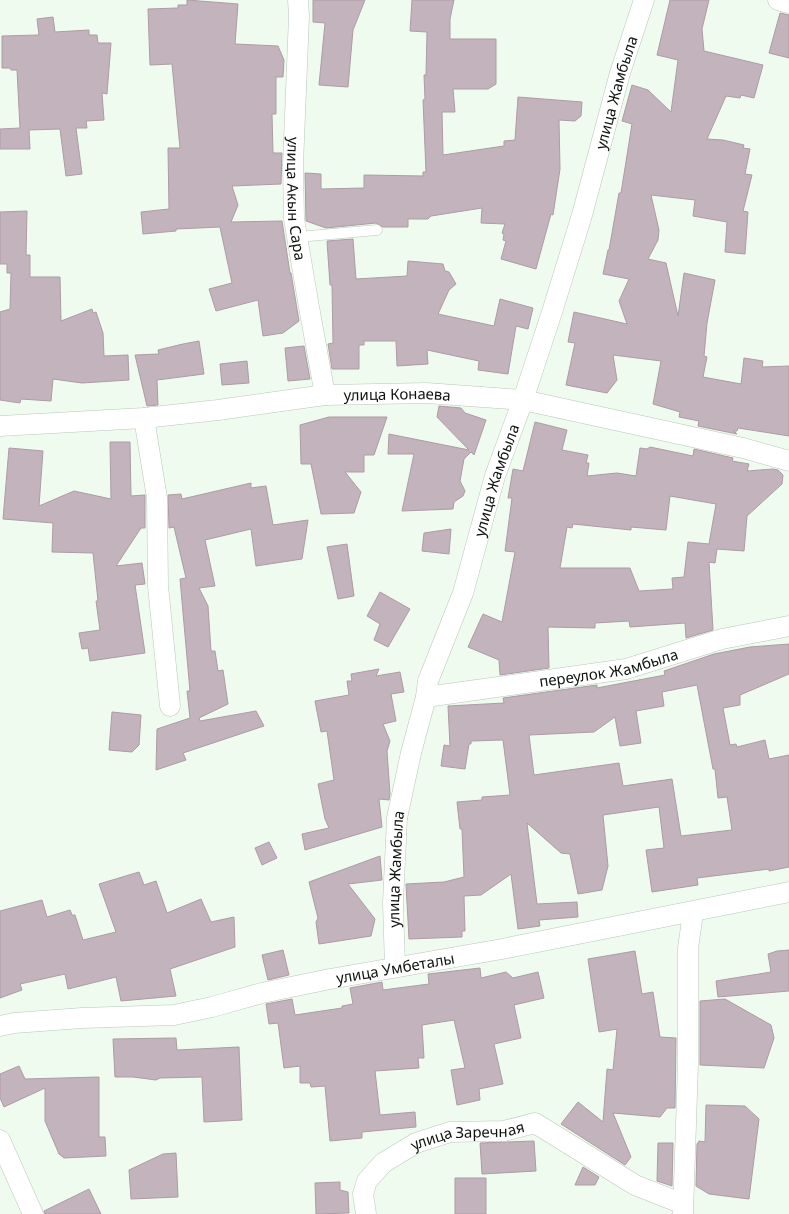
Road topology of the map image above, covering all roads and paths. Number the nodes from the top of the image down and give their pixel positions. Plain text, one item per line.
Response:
1 (298, 0) edge
2 (644, 0) edge
3 (778, 0) edge
4 (789, 3) edge
5 (377, 230) dead end
6 (298, 237) junction
7 (325, 395) junction
8 (523, 400) junction
9 (144, 418) junction
10 (0, 426) edge
11 (789, 461) edge
12 (789, 626) edge
13 (426, 697) junction
14 (170, 706) dead end
15 (789, 892) edge
16 (693, 912) junction
17 (395, 967) junction
18 (0, 1026) edge
19 (0, 1140) edge
20 (683, 1209) edge
21 (33, 1214) edge
22 (366, 1214) edge

1 - 6 street, улица Акын Сара
2 - 8 street, улица Жамбыла
3 - 4 street
5 - 6 lane
6 - 7 street, улица Акын Сара
7 - 8 street, улица Конаева
7 - 9 street, улица Конаева
8 - 11 street, улица Конаева
8 - 13 street, улица Жамбыла
9 - 10 street, улица Конаева
9 - 14 street
12 - 13 street, переулок Жамбыла
13 - 17 street, улица Жамбыла
15 - 16 street, улица Умбеталы
16 - 17 street, улица Умбеталы
16 - 20 street, улица Заречная
17 - 18 street, улица Умбеталы
19 - 21 street
20 - 22 street, улица Заречная

